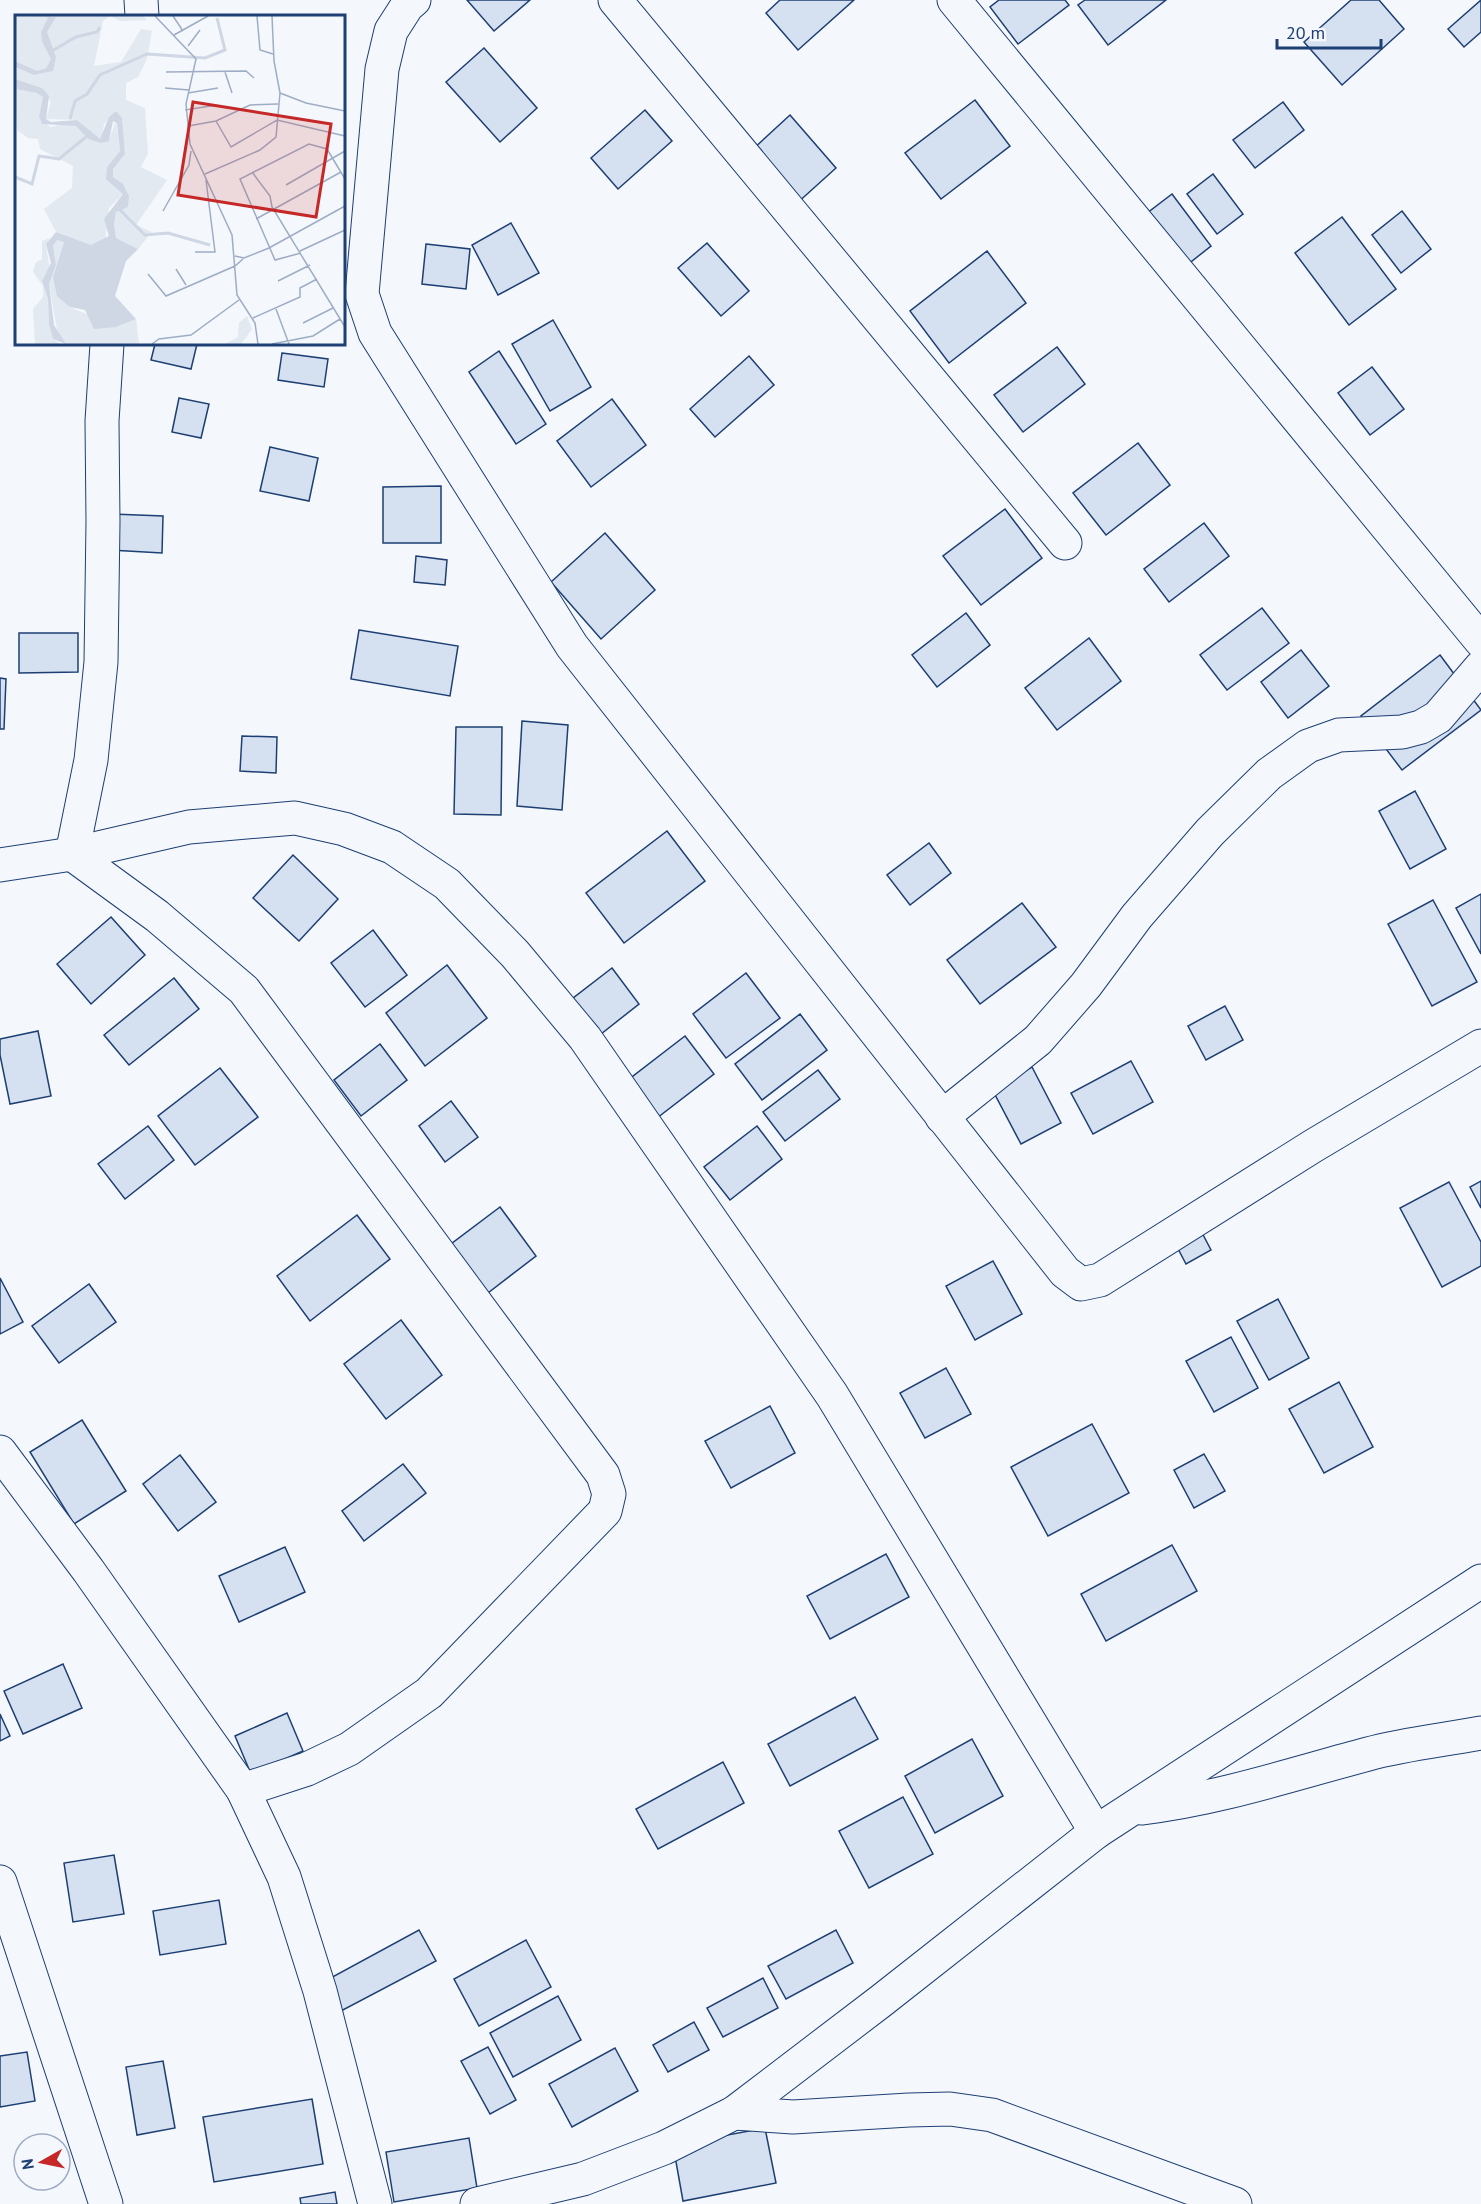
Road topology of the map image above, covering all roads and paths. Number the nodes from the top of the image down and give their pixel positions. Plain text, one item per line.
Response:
1 (141, 0) edge
2 (414, 0) edge
3 (615, 0) edge
4 (954, 0) edge
5 (142, 15) edge
6 (107, 345) edge
7 (1065, 543) dead end
8 (1481, 642) edge
9 (1481, 667) edge
10 (72, 854) junction
11 (0, 865) edge
12 (1481, 1046) edge
13 (942, 1117) junction
14 (0, 1452) edge
15 (1481, 1581) edge
16 (1481, 1733) edge
17 (243, 1790) junction
18 (1131, 1810) junction
19 (1096, 1832) junction
20 (0, 1882) edge
21 (734, 2113) junction
22 (105, 2204) edge
23 (375, 2204) edge
24 (477, 2204) edge
25 (1235, 2204) edge

1 - 5 street
2 - 13 street
3 - 7 street
4 - 8 street
6 - 10 street
9 - 13 street
10 - 11 street
10 - 17 street
10 - 19 street
12 - 13 street
14 - 17 street
15 - 18 street
16 - 18 street
17 - 23 street
18 - 19 street
19 - 21 street
20 - 22 street
21 - 24 street
21 - 25 street

